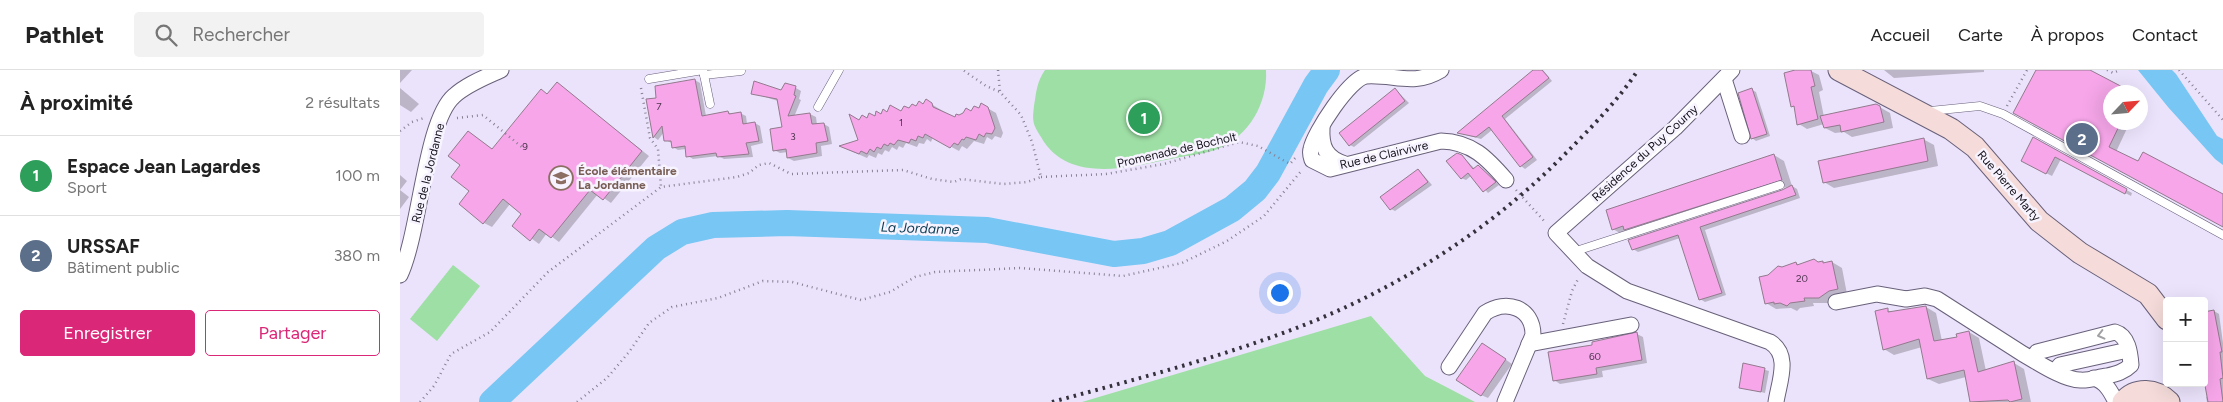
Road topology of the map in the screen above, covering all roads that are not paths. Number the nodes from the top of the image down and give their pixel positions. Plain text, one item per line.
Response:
1 (501, 70) edge
2 (838, 70) edge
3 (1441, 70) edge
4 (1839, 70) edge
5 (741, 71) dead end
6 (1728, 74) edge
7 (704, 75) junction
8 (649, 79) dead end
9 (710, 104) dead end
10 (818, 106) dead end
11 (1918, 113) junction
12 (1322, 127) junction
13 (1742, 136) dead end
14 (1345, 164) junction
15 (1506, 180) road end
16 (1780, 185) dead end
17 (2223, 235) edge
18 (1573, 252) junction
19 (400, 275) edge
20 (1836, 302) dead end
21 (2163, 314) edge
22 (1631, 325) dead end
23 (1529, 344) junction
24 (2128, 350) junction
25 (2032, 359) junction
26 (1448, 367) dead end
27 (2063, 374) junction
28 (2116, 374) junction
29 (2094, 378) junction
30 (2159, 391) edge
31 (1505, 402) edge
32 (1776, 402) edge
33 (2116, 402) edge
34 (2123, 402) edge

1 - 19 street, Rue de la Jordanne
2 - 10 lane
3 - 12 street
4 - 11 main road, Rue Pierre Marty
5 - 7 lane
6 - 13 street
6 - 18 street, Résidence du Puy Courny
7 - 8 lane
7 - 9 lane
11 - 17 lane
11 - 21 main road, Rue Pierre Marty
12 - 14 street
12 - 14 street, Rue de Clairvivre
14 - 15 street, Rue de Clairvivre
16 - 18 lane
18 - 32 street
20 - 25 street
22 - 23 street
23 - 26 street
23 - 31 street
24 -> 25 street
24 - 27 street
24 - 28 street
25 - 27 street
27 - 29 street
28 - 29 street
28 - 30 street
29 - 33 street
30 - 34 main road

